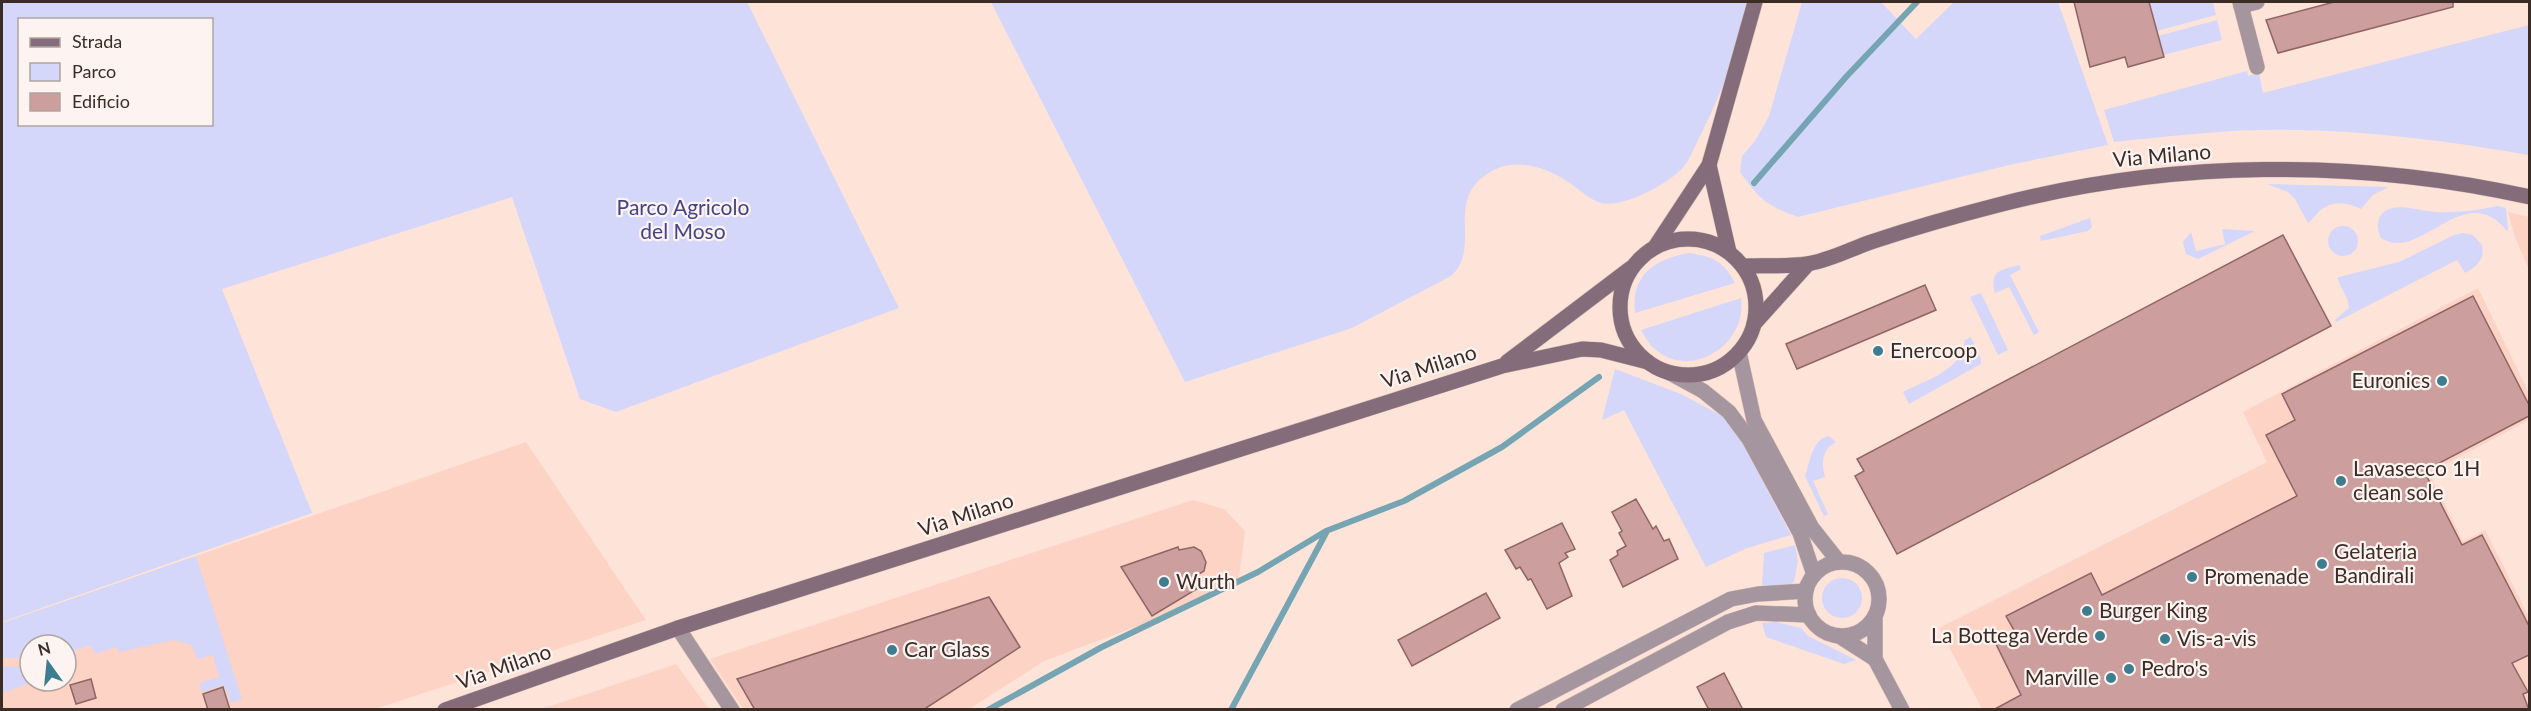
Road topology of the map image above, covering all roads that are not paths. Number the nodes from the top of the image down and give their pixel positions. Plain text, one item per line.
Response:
1 (1755, 2) edge
2 (2258, 2) edge
3 (2241, 4) edge
4 (2257, 67) dead end
5 (1709, 165) junction
6 (2529, 197) edge
7 (1655, 247) junction
8 (1729, 252) junction
9 (1808, 264) junction
10 (1635, 265) junction
11 (1743, 266) junction
12 (1754, 324) junction
13 (1740, 352) junction
14 (1648, 362) junction
15 (1502, 366) junction
16 (1670, 373) junction
17 (1839, 562) junction
18 (1814, 575) junction
19 (1806, 591) junction
20 (1809, 615) junction
21 (1875, 616) junction
22 (678, 628) junction
23 (1839, 636) junction
24 (1632, 650) junction
25 (1875, 659) junction
26 (1641, 669) junction
27 (1575, 679) junction
28 (484, 696) junction
29 (1585, 698) junction
30 (445, 710) edge
31 (469, 710) edge
32 (732, 710) edge
33 (1518, 710) edge
34 (1563, 710) edge
35 (1902, 710) edge

1 - 5 main road
2 - 3 street
3 - 4 street
5 - 7 main road
5 - 8 main road
6 - 9 main road, Via Milano
7 - 8 main road, Via Milano
7 - 10 main road, Via Milano
8 - 11 main road, Via Milano
9 - 11 main road, Via Milano
9 - 12 main road, Via Milano
10 - 14 main road, Via Milano
10 - 15 main road, Via Milano
11 - 12 main road, Via Milano
12 - 13 main road, Via Milano
13 - 16 main road, Via Milano
13 - 17 street
14 - 15 main road, Via Milano
14 - 16 main road, Via Milano
15 - 22 main road, Via Milano
16 - 18 street
17 - 18 street
17 - 21 street
18 - 19 street
19 - 20 street
19 - 24 street
20 - 23 street
20 - 26 street
21 - 23 street
21 - 25 street
22 - 28 main road, Via Milano
22 - 32 street
23 - 25 street
24 - 26 street
24 - 27 street
25 - 35 street
26 - 29 street
27 - 29 street
27 - 33 street
28 - 30 main road, Via Milano
28 - 31 street
29 - 34 street

